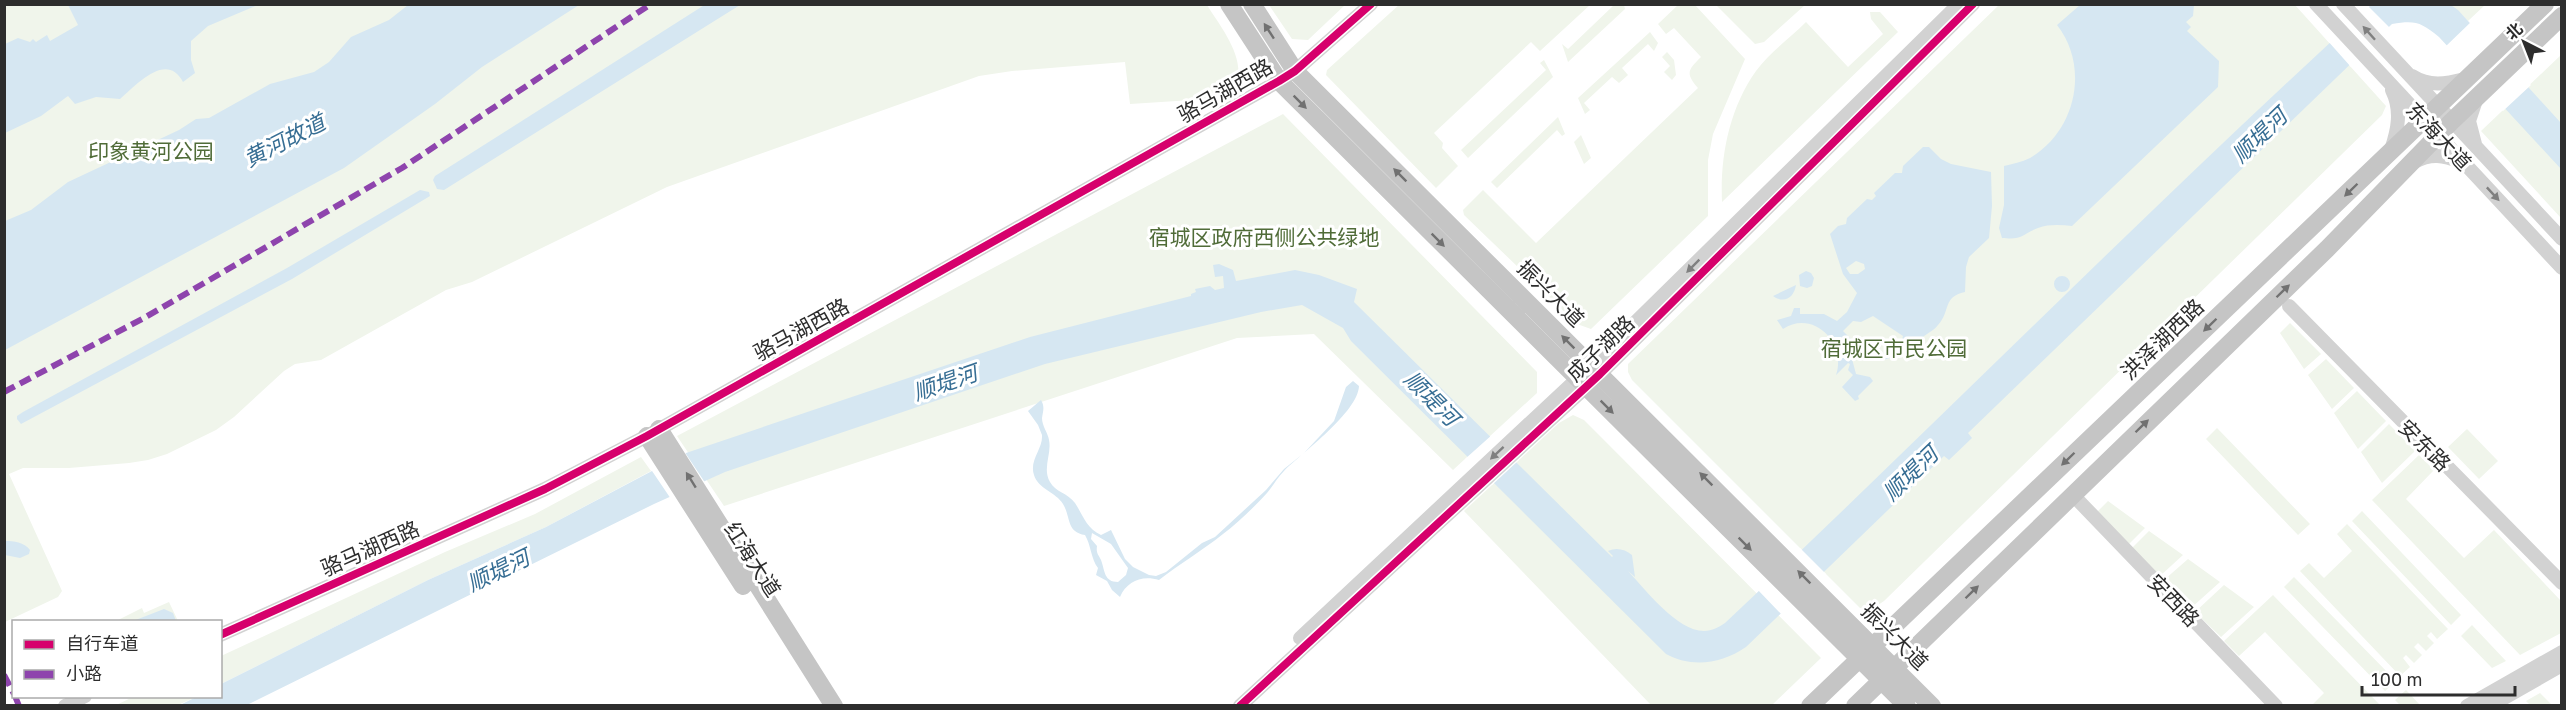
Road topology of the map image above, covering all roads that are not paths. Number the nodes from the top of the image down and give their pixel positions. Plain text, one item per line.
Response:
1 (1229, 4) edge
2 (1252, 4) edge
3 (1371, 4) edge
4 (1959, 4) edge
5 (1973, 4) edge
6 (2316, 4) edge
7 (2343, 4) edge
8 (2545, 4) edge
9 (2562, 16) edge
10 (2486, 62) junction
11 (2399, 66) junction
12 (1295, 71) junction
13 (2500, 75) junction
14 (2383, 76) junction
15 (2470, 77) junction
16 (1278, 81) junction
17 (2477, 97) junction
18 (2438, 108) junction
19 (2424, 121) junction
20 (2451, 122) junction
21 (2438, 135) junction
22 (2476, 149) junction
23 (2390, 154) junction
24 (2464, 163) junction
25 (2409, 164) junction
26 (2370, 172) junction
27 (2385, 189) junction
28 (2562, 239) edge
29 (2562, 267) edge
30 (2289, 306) dead end
31 (1596, 370) junction
32 (1582, 382) junction
33 (653, 432) junction
34 (1474, 483) junction
35 (2072, 494) junction
36 (705, 514) junction
37 (1770, 557) junction
38 (2562, 583) edge
39 (1928, 592) junction
40 (1831, 604) junction
41 (1953, 610) junction
42 (1906, 613) junction
43 (1848, 621) junction
44 (1823, 622) junction
45 (222, 634) edge
46 (1922, 641) junction
47 (1866, 651) junction
48 (2562, 652) edge
49 (2562, 665) edge
50 (1888, 674) junction
51 (1828, 688) junction
52 (81, 698) edge
53 (1917, 703) edge
54 (65, 705) edge
55 (821, 705) edge
56 (834, 705) edge
57 (1228, 705) edge
58 (1240, 705) edge
59 (1810, 705) edge
60 (1855, 705) edge
61 (1861, 705) edge
62 (2276, 705) edge
63 (2467, 705) edge
64 (2490, 705) edge

1 - 16 main road, 振兴大道
12 -> 2 main road, 振兴大道
3 - 12 street, 骆马湖西路
4 -> 31 street, 成子湖路
5 - 31 street, 成子湖路
6 - 14 street, 东海大道
11 -> 7 street, 东海大道
8 - 10 main road, 洪泽湖西路
9 - 13 main road
10 - 13 main road
10 - 15 main road, 洪泽湖西路
11 - 15 street
11 - 18 street, 东海大道
12 - 16 street, 骆马湖西路
31 -> 12 main road, 振兴大道
13 - 17 main road
14 - 19 street, 东海大道
14 - 23 street
15 - 18 main road, 洪泽湖西路
16 -> 32 main road, 振兴大道
16 - 33 street, 骆马湖西路
17 - 20 main road
17 - 22 street
18 - 19 main road, 洪泽湖西路
18 - 20 street, 东海大道
19 - 21 street, 东海大道
19 - 23 main road, 洪泽湖西路
20 - 21 main road
20 - 22 street, 东海大道
21 - 24 street, 东海大道
21 - 25 main road
22 - 28 street, 东海大道
23 - 26 main road, 洪泽湖西路
24 - 25 street
24 -> 29 street, 东海大道
25 - 27 main road
26 - 27 main road
26 -> 39 main road, 洪泽湖西路
35 -> 27 main road
30 - 38 street, 安东路
31 - 32 street, 成子湖路
37 -> 31 main road, 振兴大道
32 - 34 street, 成子湖路
32 -> 37 main road, 振兴大道
33 - 36 main road
33 - 45 street, 骆马湖西路
34 - 57 street, 成子湖路
34 - 58 street, 成子湖路
41 -> 35 main road
35 - 62 street, 安西路
36 - 55 main road, 红海大道
36 - 56 main road, 红海大道
40 -> 37 main road, 振兴大道
37 - 44 main road, 振兴大道
39 - 41 main road
39 - 42 main road, 洪泽湖西路
40 - 43 main road, 振兴大道
40 - 44 main road
41 - 46 main road
42 - 43 main road
42 - 47 main road, 洪泽湖西路
43 - 47 main road, 振兴大道
44 - 47 main road, 振兴大道
44 - 51 main road
46 - 50 main road
46 - 53 main road
47 - 50 main road, 振兴大道
47 - 51 main road, 洪泽湖西路
48 - 63 street
49 - 64 street
50 - 53 main road, 振兴大道
50 - 60 main road
51 - 59 main road, 洪泽湖西路
52 - 54 street
53 - 61 main road

